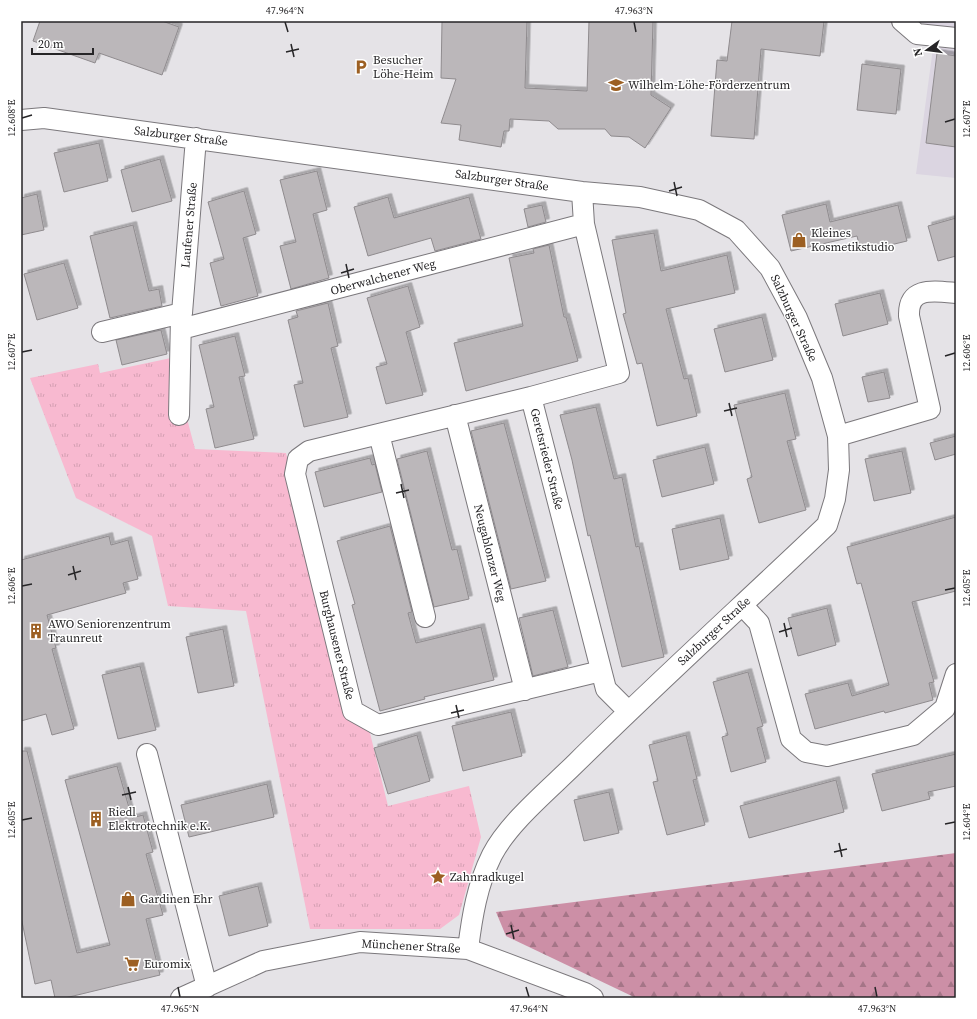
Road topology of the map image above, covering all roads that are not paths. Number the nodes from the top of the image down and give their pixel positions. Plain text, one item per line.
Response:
1 (902, 21) edge
2 (956, 38) edge
3 (21, 120) edge
4 (196, 138) junction
5 (582, 192) junction
6 (584, 224) junction
7 (956, 293) edge
8 (181, 321) junction
9 (102, 332) dead end
10 (531, 397) junction
11 (179, 415) dead end
12 (455, 416) junction
13 (379, 434) junction
14 (838, 436) junction
15 (742, 605) junction
16 (426, 617) dead end
17 (601, 671) junction
18 (956, 674) edge
19 (525, 690) junction
20 (628, 711) junction
21 (147, 754) dead end
22 (468, 949) junction
23 (207, 987) junction
24 (181, 998) edge
25 (593, 998) edge

1 - 2 street
3 - 4 street, Salzburger Straße
4 - 5 street, Salzburger Straße
4 - 8 street, Laufener Straße
5 - 6 street, Geretsrieder Straße
5 - 14 street, Salzburger Straße
6 - 8 street, Oberwalchener Weg
6 - 10 street, Geretsrieder Straße
7 - 14 street
8 - 9 street
8 - 11 street, Laufener Straße
10 - 12 street, Burghausener Straße
10 - 17 street, Geretsrieder Straße
12 - 13 street, Burghausener Straße
12 - 19 street, Neugablonzer Weg
13 - 16 street
13 - 19 street, Burghausener Straße
14 - 15 street, Salzburger Straße
15 - 18 street
15 - 20 street, Salzburger Straße
17 - 19 street, Burghausener Straße
17 - 20 street, Geretsrieder Straße
20 - 22 street, Salzburger Straße
21 - 23 street
22 - 23 street, Münchener Straße
22 - 25 street, Münchener Straße
23 - 24 street, Münchener Straße

